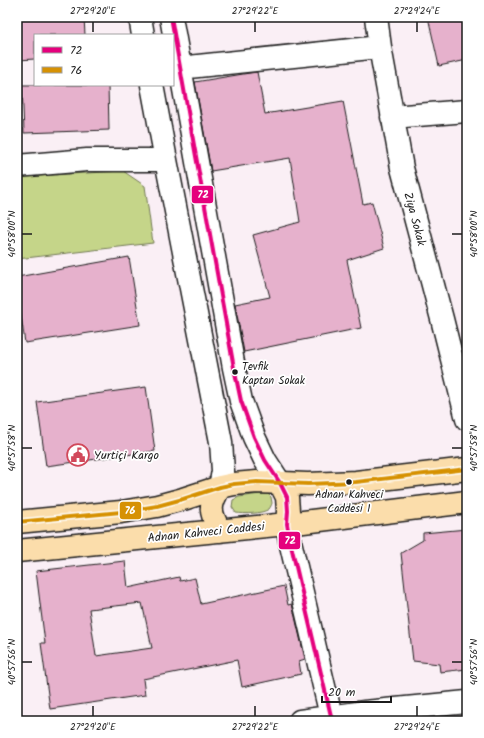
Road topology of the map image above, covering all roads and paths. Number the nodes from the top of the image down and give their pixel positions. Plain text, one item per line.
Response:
1 (140, 17) edge
2 (170, 17) edge
3 (376, 17) edge
4 (143, 34) edge
5 (173, 34) edge
6 (174, 40) edge
7 (380, 47) junction
8 (179, 68) junction
9 (152, 86) edge
10 (467, 111) edge
11 (392, 117) junction
12 (166, 160) junction
13 (17, 166) edge
14 (467, 419) edge
15 (467, 469) edge
16 (280, 483) junction
17 (220, 487) junction
18 (467, 502) edge
19 (17, 522) edge
20 (287, 524) junction
21 (220, 531) junction
22 (17, 551) edge
23 (467, 702) edge
24 (331, 716) junction
25 (366, 717) edge
26 (300, 721) edge

1 - 4 street
2 - 5 street
3 - 7 street, Ziya Sokak
6 - 8 street
7 - 8 street
7 - 11 street, Ziya Sokak
8 - 16 street
9 - 12 street
10 - 11 street
11 - 14 street, Ziya Sokak
12 - 13 street
12 - 17 street
15 - 16 main road
16 - 17 main road
16 - 20 main road
17 - 19 main road
17 - 21 main road
18 - 20 main road, Adnan Kahveci Caddesi
20 - 21 main road, Adnan Kahveci Caddesi
20 - 24 street
21 - 22 main road, Adnan Kahveci Caddesi
23 - 25 street
24 - 25 street
24 - 26 street

